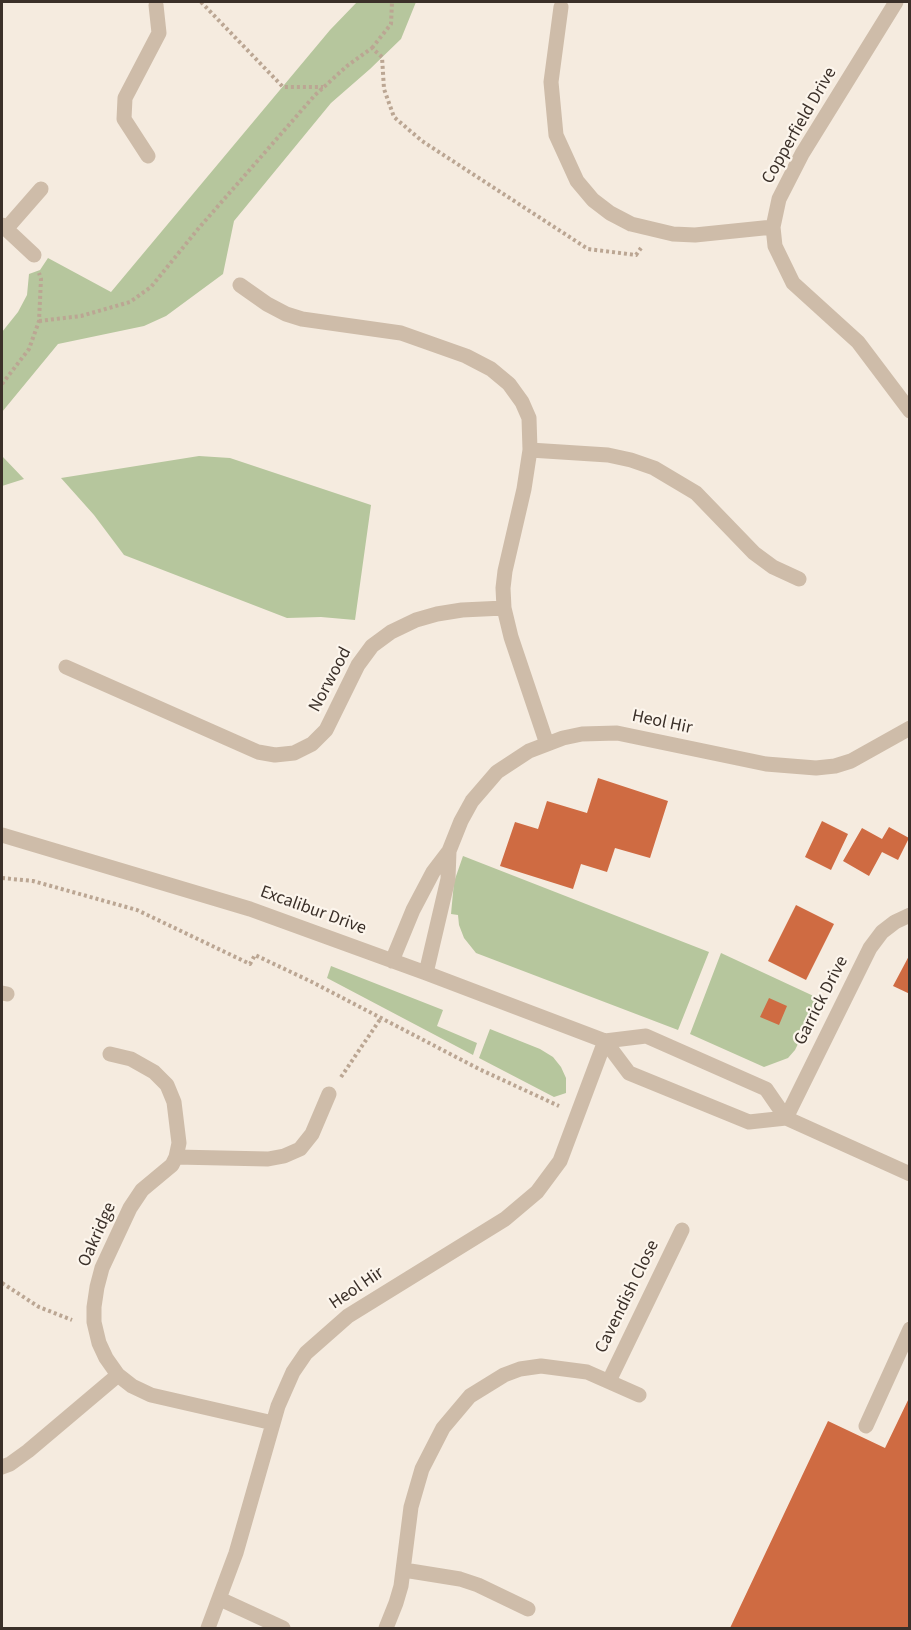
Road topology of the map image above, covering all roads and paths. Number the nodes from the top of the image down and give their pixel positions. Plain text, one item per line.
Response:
1 (201, 2) edge
2 (392, 2) edge
3 (896, 2) edge
4 (155, 3) edge
5 (561, 7) dead end
6 (372, 48) junction
7 (324, 87) junction
8 (148, 156) dead end
9 (41, 189) dead end
10 (4, 227) edge
11 (773, 227) junction
12 (653, 230) junction
13 (34, 255) joint
14 (240, 285) dead end
15 (39, 321) junction
16 (2, 384) edge
17 (909, 411) edge
18 (530, 450) junction
19 (799, 579) dead end
20 (504, 608) junction
21 (66, 667) dead end
22 (909, 728) edge
23 (548, 744) junction
24 (2, 835) edge
25 (449, 851) junction
26 (2, 878) edge
27 (909, 915) edge
28 (392, 961) junction
29 (426, 973) junction
30 (381, 1018) junction
31 (605, 1041) junction
32 (110, 1054) dead end
33 (329, 1094) joint
34 (578, 1116) junction
35 (786, 1118) junction
36 (176, 1157) junction
37 (909, 1174) edge
38 (682, 1230) dead end
39 (2, 1282) edge
40 (94, 1322) junction
41 (909, 1329) edge
42 (118, 1375) junction
43 (609, 1381) junction
44 (639, 1395) dead end
45 (273, 1424) junction
46 (866, 1426) dead end
47 (2, 1467) edge
48 (404, 1570) junction
49 (220, 1599) junction
50 (528, 1610) dead end
51 (208, 1629) edge
52 (283, 1629) edge
53 (386, 1629) edge

1 - 7 path
2 - 6 path
3 - 11 street, Copperfield Drive
4 - 8 street
5 - 12 street
6 - 7 path
6 - 12 path
7 - 15 path
9 - 10 street
10 - 13 street
11 - 12 street
11 - 17 street, Copperfield Drive
13 - 15 path
14 - 18 street
15 - 16 path
18 - 19 street
18 - 20 street
20 - 21 street, Norwood
20 - 23 street
22 - 23 street, Heol Hir
23 - 25 street, Heol Hir
24 - 28 street, Excalibur Drive
25 - 28 street, Heol Hir
25 - 29 street, Heol Hir
26 - 30 path
27 - 35 street, Garrick Drive
28 - 29 street, Excalibur Drive
29 - 31 street, Excalibur Drive
30 - 33 path
30 - 34 path
31 - 34 street, Heol Hir
31 - 35 street
31 - 35 street, Excalibur Drive
32 - 36 street
33 - 36 street
34 - 45 street, Heol Hir
35 - 37 street
36 - 40 street, Oakridge
38 - 43 street, Cavendish Close
39 - 40 path
40 - 42 street, Oakridge
41 - 46 street
42 - 45 street, Oakridge
42 - 47 street
43 - 44 street, Cavendish Close
43 - 48 street, Cavendish Close
45 - 49 street, Heol Hir
48 - 50 street
48 - 53 street, Cavendish Close
49 - 51 street, Heol Hir
49 - 52 street

